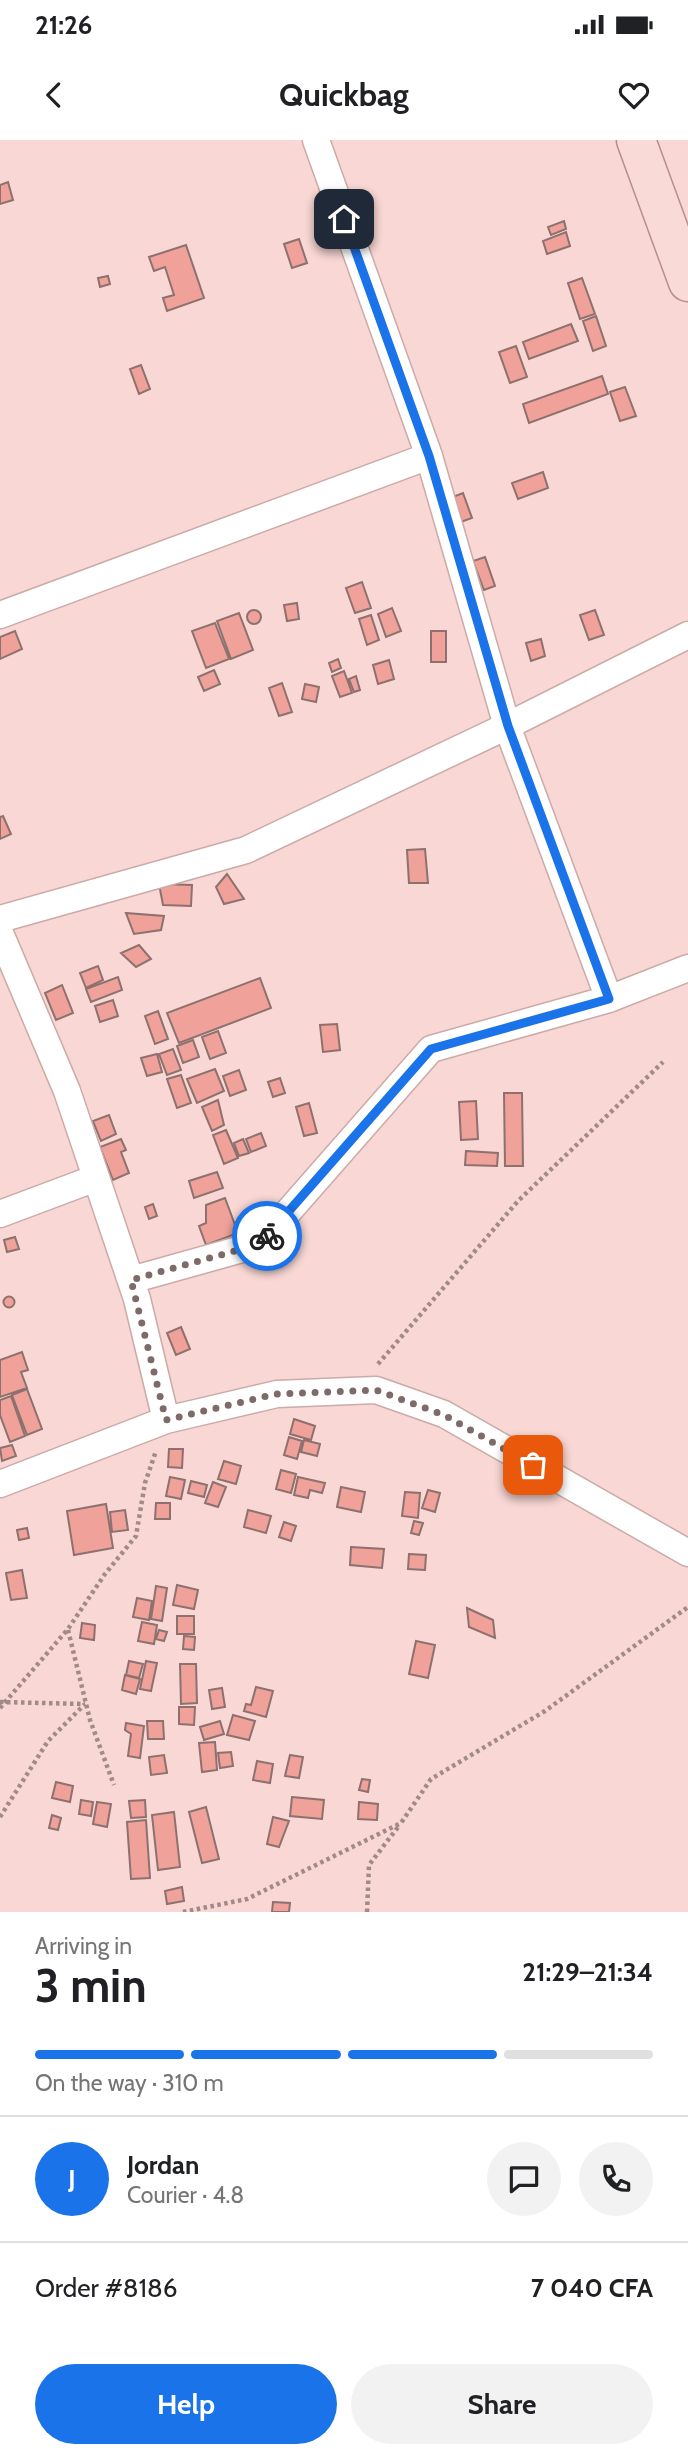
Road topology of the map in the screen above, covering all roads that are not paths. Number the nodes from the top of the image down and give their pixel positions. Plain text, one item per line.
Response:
1 (316, 140) edge
2 (636, 140) edge
3 (688, 282) edge
4 (429, 456) junction
5 (0, 615) edge
6 (688, 635) edge
7 (508, 726) junction
8 (0, 919) edge
9 (0, 933) edge
10 (688, 968) edge
11 (609, 999) junction
12 (96, 1178) junction
13 (0, 1214) edge
14 (131, 1280) junction
15 (166, 1420) junction
16 (0, 1484) edge
17 (688, 1553) edge

1 - 4 street
2 - 3 main road
4 - 5 street
4 - 7 street
6 - 7 street
7 - 8 street
7 - 11 street
9 - 12 street
10 - 11 street
11 - 14 street
12 - 13 street
12 - 14 street
14 - 15 street
15 - 16 street
15 - 17 street

